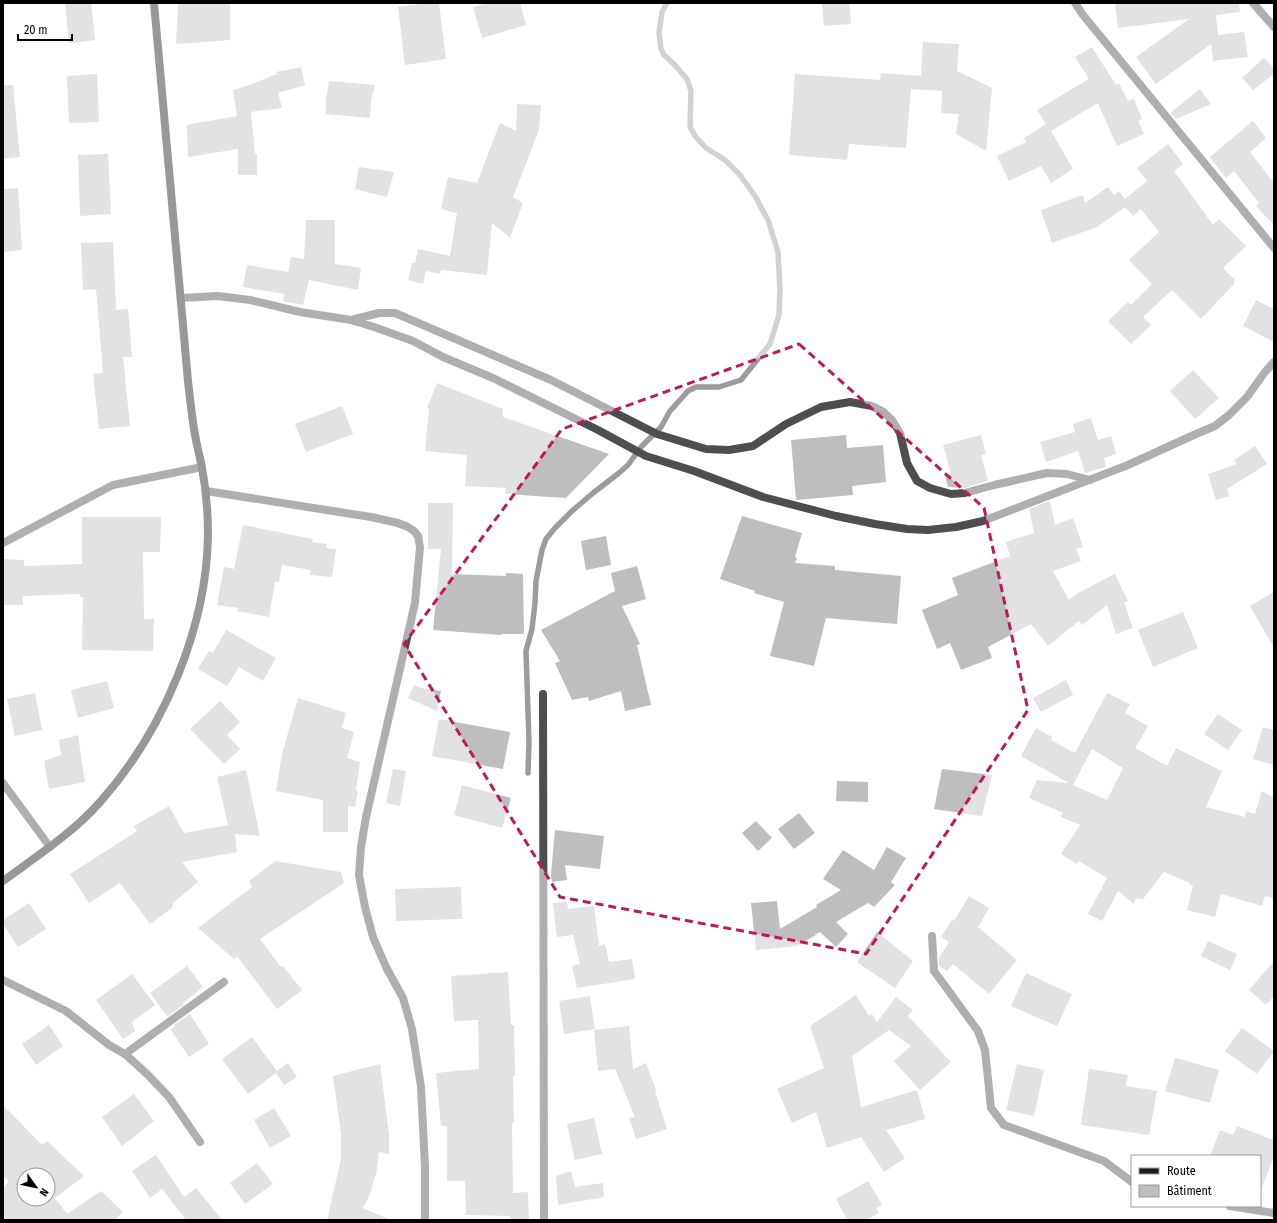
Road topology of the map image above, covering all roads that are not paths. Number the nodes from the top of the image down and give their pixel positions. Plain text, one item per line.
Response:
1 (154, 3) edge
2 (1075, 3) edge
3 (1254, 3) edge
4 (1274, 27) edge
5 (1274, 248) edge
6 (180, 298) junction
7 (351, 320) junction
8 (1274, 362) edge
9 (202, 468) junction
10 (1090, 480) junction
11 (206, 490) junction
12 (3, 543) edge
13 (543, 694) dead end
14 (3, 783) edge
15 (50, 847) junction
16 (3, 881) edge
17 (932, 936) dead end
18 (3, 980) edge
19 (224, 982) dead end
20 (125, 1054) junction
21 (200, 1142) dead end
22 (1131, 1181) edge
23 (1237, 1207) edge
24 (1274, 1212) edge
25 (425, 1220) edge
26 (544, 1220) edge

1 - 6 street
2 - 5 street
3 - 4 street
6 - 7 street
6 - 9 street
7 - 10 street
7 - 10 street
8 - 10 street
9 - 11 street
9 - 12 street
11 - 15 street
11 - 25 street
13 - 26 street
14 - 15 street
15 - 16 street
17 - 22 street
18 - 20 street
19 - 20 street
20 - 21 street
23 - 24 street

